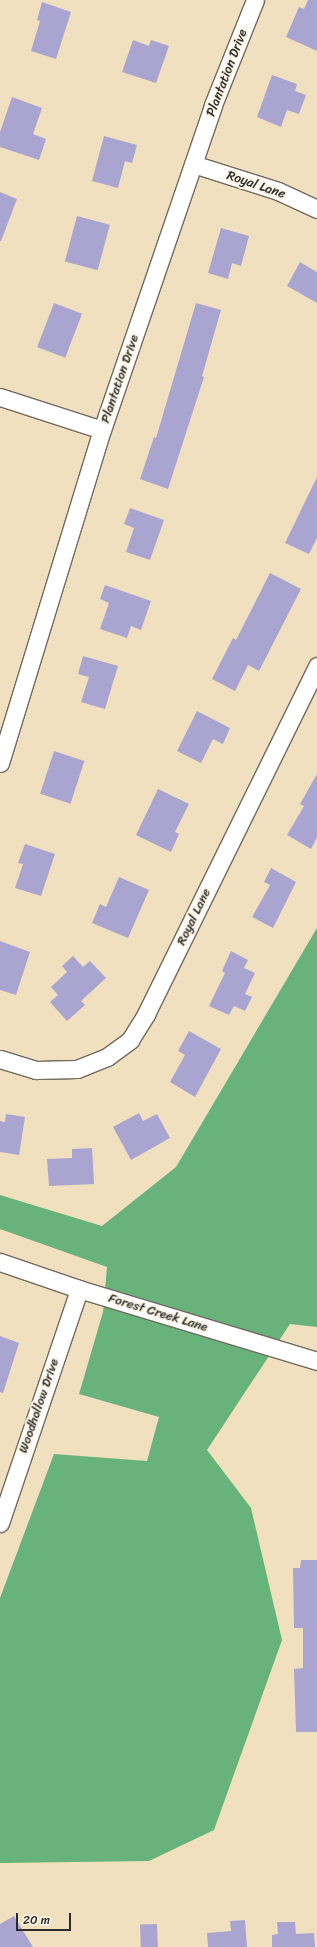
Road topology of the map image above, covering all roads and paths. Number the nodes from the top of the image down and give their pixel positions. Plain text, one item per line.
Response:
1 (255, 0) edge
2 (193, 164) junction
3 (317, 209) edge
4 (0, 397) edge
5 (102, 430) junction
6 (317, 666) edge
7 (0, 762) edge
8 (0, 1059) edge
9 (0, 1262) edge
10 (79, 1289) junction
11 (317, 1361) edge
12 (0, 1523) edge

1 - 2 street, Plantation Drive
2 - 3 street, Royal Lane
2 - 5 street, Plantation Drive
4 - 5 street
5 - 7 street, Plantation Drive
6 - 8 street, Royal Lane
9 - 10 street, Forest Creek Lane
10 - 11 street, Forest Creek Lane
10 - 12 street, Woodhollow Drive

